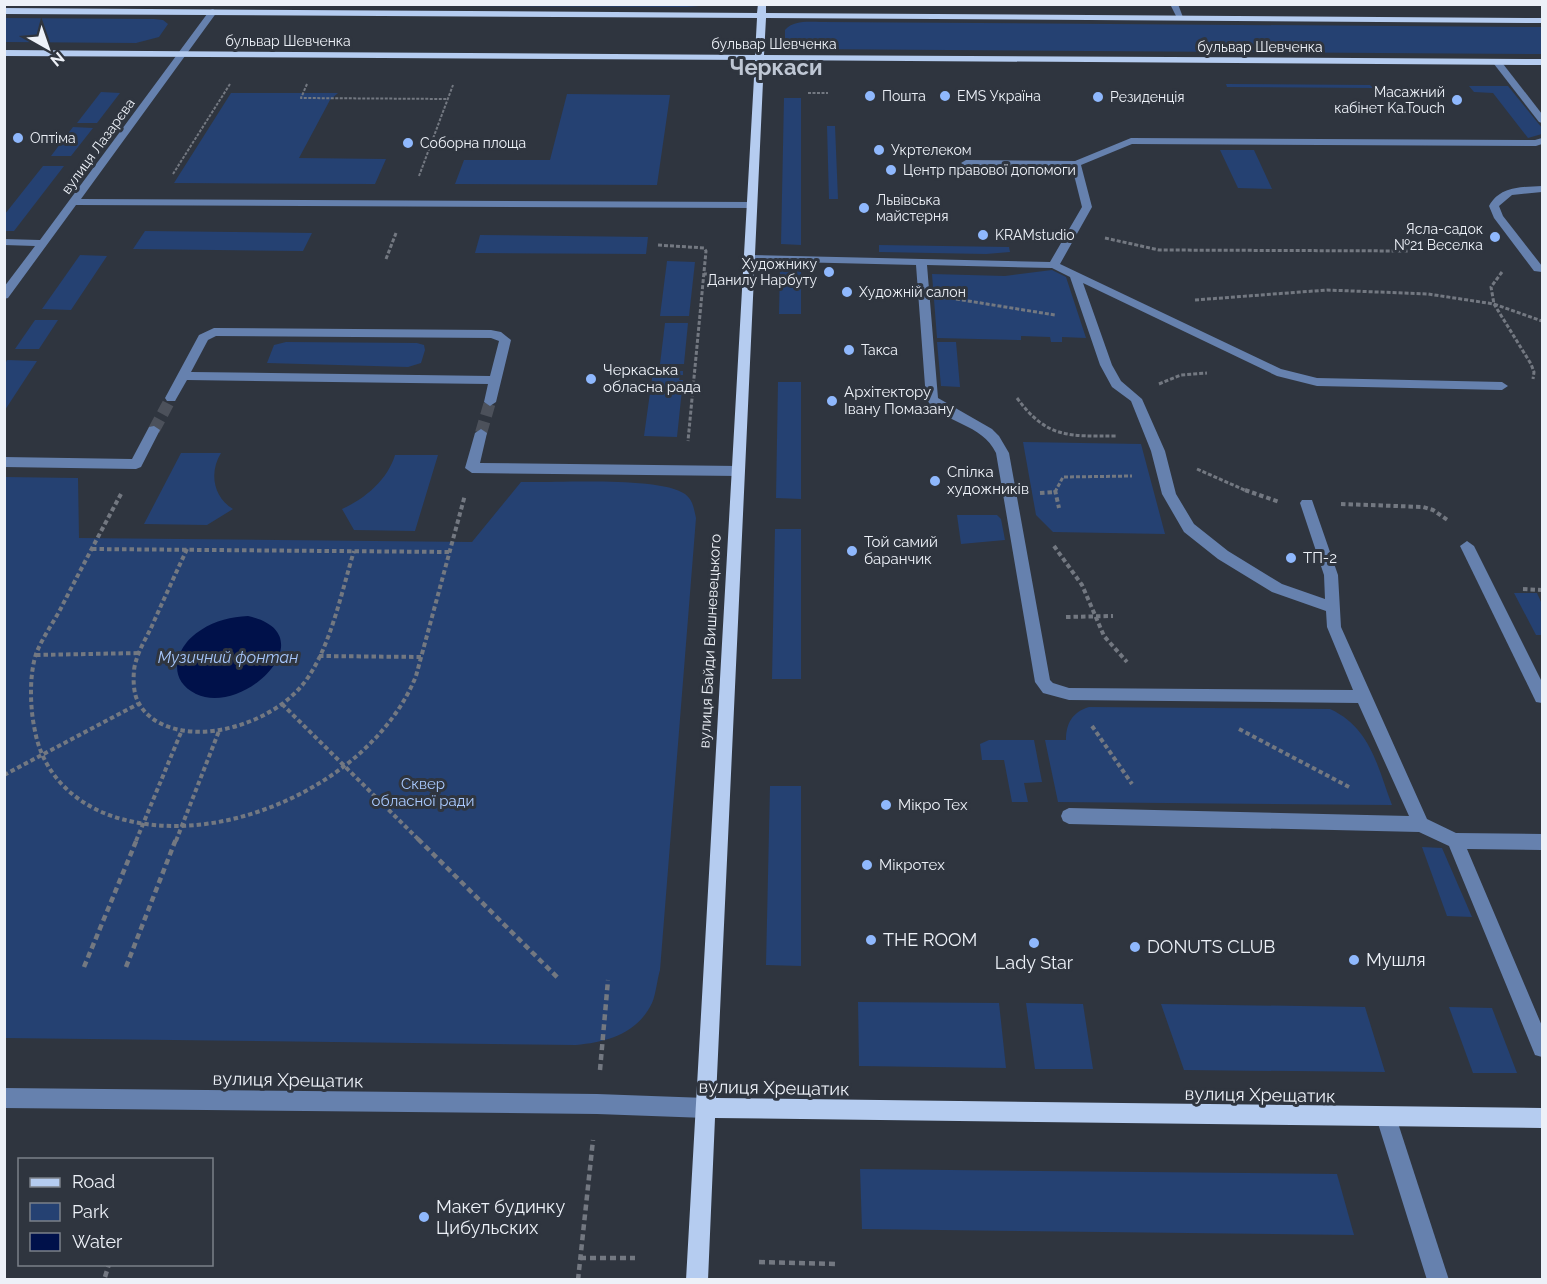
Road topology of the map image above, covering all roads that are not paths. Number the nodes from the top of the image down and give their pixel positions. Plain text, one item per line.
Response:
1 (762, 4) edge
2 (1174, 4) edge
3 (4, 11) edge
4 (213, 12) junction
5 (761, 15) junction
6 (1181, 18) junction
7 (1542, 20) edge
8 (4, 53) edge
9 (183, 54) junction
10 (759, 57) junction
11 (1497, 62) junction
12 (1542, 62) edge
13 (1542, 120) edge
14 (1542, 141) edge
15 (966, 163) dead end
16 (1076, 164) junction
17 (1542, 189) edge
18 (74, 202) junction
19 (751, 205) junction
20 (4, 242) edge
21 (44, 243) junction
22 (749, 258) junction
23 (921, 262) junction
24 (1054, 265) junction
25 (1542, 269) edge
26 (1075, 276) junction
27 (4, 297) edge
28 (183, 376) junction
29 (496, 380) junction
30 (1502, 386) road end
31 (171, 398) tunnel mouth
32 (490, 402) tunnel mouth
33 (154, 430) tunnel mouth
34 (481, 433) tunnel mouth
35 (4, 462) edge
36 (738, 471) junction
37 (1307, 503) road end
38 (1467, 546) road end
39 (1331, 608) junction
40 (1363, 697) junction
41 (1542, 697) edge
42 (1069, 816) dead end
43 (1421, 824) junction
44 (1455, 841) junction
45 (1542, 842) edge
46 (1542, 1048) edge
47 (4, 1098) edge
48 (706, 1108) junction
49 (1386, 1117) junction
50 (1542, 1118) edge
51 (697, 1280) edge
52 (1438, 1280) edge

1 - 5 main road, вулиця Байди Вишневецького
2 - 6 street
3 - 4 main road, бульвар Шевченка
4 - 5 main road, бульвар Шевченка
4 - 9 street, вулиця Лазарєва
5 - 6 main road, бульвар Шевченка
5 - 10 main road, вулиця Байди Вишневецького
6 - 7 main road, бульвар Шевченка
8 - 9 main road, бульвар Шевченка
9 - 10 main road, бульвар Шевченка
9 - 18 street, вулиця Лазарєва
10 - 11 main road, бульвар Шевченка
10 - 19 main road, вулиця Байди Вишневецького
11 - 12 main road, бульвар Шевченка
11 - 13 street
14 - 16 street
15 - 16 street
16 - 24 street
17 - 25 street
18 - 19 street
18 - 21 street, вулиця Лазарєва
19 - 22 main road, вулиця Байди Вишневецького
20 - 21 street
21 - 27 street, вулиця Лазарєва
22 - 23 street
22 - 36 main road, вулиця Байди Вишневецького
23 - 24 street
23 - 40 street
24 - 26 street
26 - 30 street
26 - 39 street
28 - 29 street
28 - 29 street
28 - 31 street
29 - 32 street
33 - 35 street
34 - 36 street
36 - 48 main road, вулиця Байди Вишневецького
37 - 39 street
38 - 41 street
39 - 40 street
40 - 43 street
42 - 43 street
43 - 44 street
44 - 45 street
44 - 46 street
47 - 48 street, вулиця Хрещатик
48 - 49 main road, вулиця Хрещатик
48 - 51 main road, вулиця Байди Вишневецького
49 - 50 main road, вулиця Хрещатик
49 - 52 street

